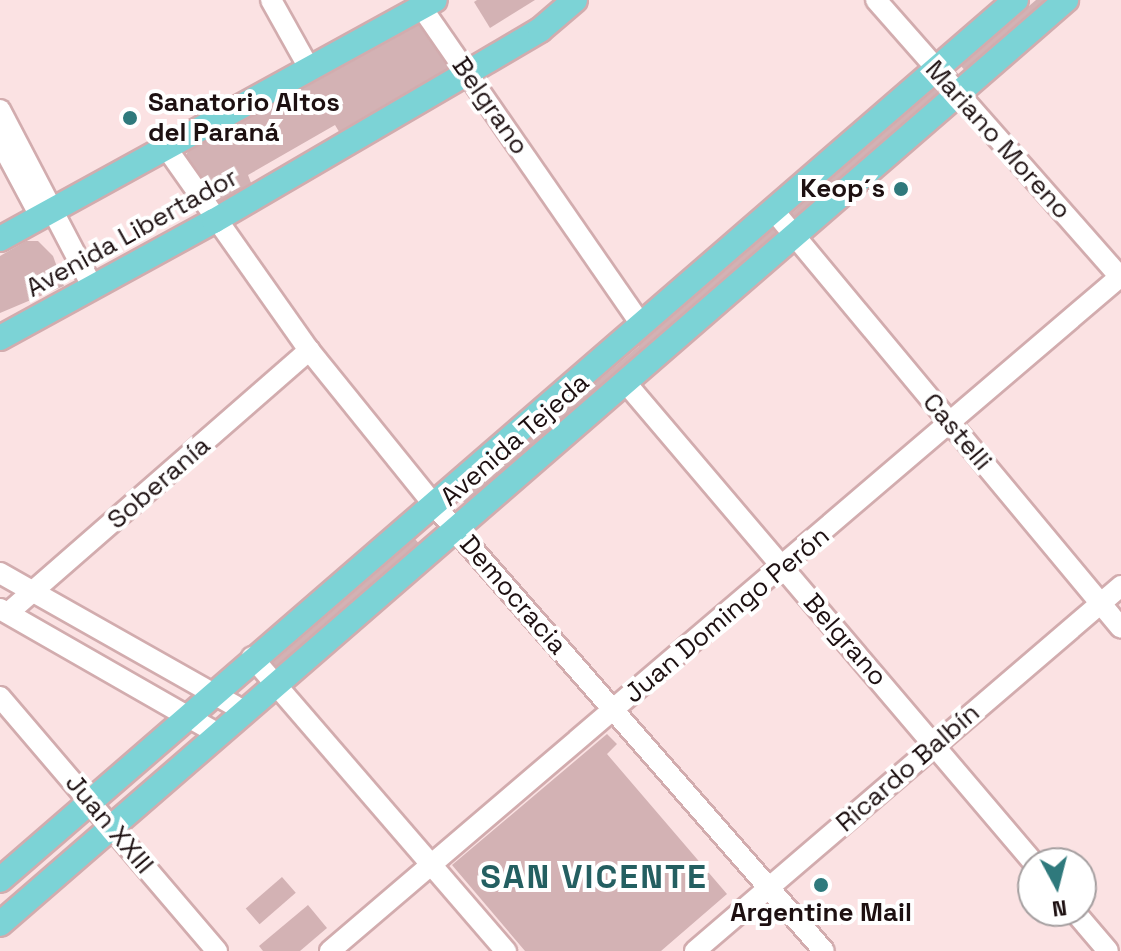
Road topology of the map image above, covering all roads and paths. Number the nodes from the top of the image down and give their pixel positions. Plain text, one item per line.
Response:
1 (271, 0) edge
2 (575, 0) edge
3 (876, 0) edge
4 (1016, 0) edge
5 (1066, 0) edge
6 (429, 4) edge
7 (309, 68) junction
8 (936, 71) junction
9 (467, 73) junction
10 (956, 95) junction
11 (0, 110) edge
12 (0, 141) edge
13 (165, 146) junction
14 (774, 211) junction
15 (47, 212) junction
16 (214, 221) junction
17 (795, 235) junction
18 (0, 239) edge
19 (1121, 277) edge
20 (92, 286) junction
21 (640, 323) junction
22 (0, 338) edge
23 (309, 350) junction
24 (625, 382) junction
25 (950, 424) junction
26 (434, 505) junction
27 (455, 529) junction
28 (783, 568) junction
29 (0, 573) edge
30 (1121, 586) edge
31 (35, 592) junction
32 (1099, 604) junction
33 (4, 611) edge
34 (1121, 628) edge
35 (252, 657) junction
36 (276, 684) junction
37 (211, 692) junction
38 (0, 697) edge
39 (244, 711) junction
40 (613, 711) junction
41 (186, 714) junction
42 (218, 734) junction
43 (935, 745) junction
44 (92, 801) junction
45 (111, 826) junction
46 (1021, 847) edge
47 (432, 865) junction
48 (0, 880) edge
49 (770, 887) junction
50 (0, 924) edge
51 (1088, 927) edge
52 (217, 951) edge
53 (330, 951) edge
54 (506, 951) edge
55 (695, 951) edge
56 (824, 951) edge
57 (1108, 951) edge

1 - 7 street
2 - 9 main road, Avenida Libertador
3 - 8 street, Mariano Moreno
4 - 8 main road, Avenida Tejeda
5 - 10 main road, Avenida Tejeda
6 - 7 main road
6 - 9 street, Belgrano
7 - 13 main road
8 - 10 street, Mariano Moreno
8 - 14 main road, Avenida Tejeda
9 - 16 main road, Avenida Libertador
9 - 21 street, Belgrano
10 - 17 main road, Avenida Tejeda
10 - 19 street, Mariano Moreno
11 - 15 street
12 - 15 street
13 - 15 main road
13 - 16 street, Democracia
14 - 17 street, Castelli
14 - 21 main road, Avenida Tejeda
15 - 18 main road
15 - 20 street
16 - 20 main road, Avenida Libertador
16 - 23 street, Democracia
17 - 24 main road, Avenida Tejeda
17 - 25 street, Castelli
19 - 25 street, Juan Domingo Perón
20 - 22 main road, Avenida Libertador
21 - 26 main road, Avenida Tejeda
23 - 26 street, Democracia
23 - 31 street, Soberanía
24 - 27 main road, Avenida Tejeda
24 - 28 street, Belgrano
25 - 28 street, Juan Domingo Perón
25 - 32 street, Castelli
26 - 27 street, Democracia
26 - 35 main road, Avenida Tejeda
27 - 36 main road, Avenida Tejeda
27 - 40 street, Democracia
28 - 40 street, Juan Domingo Perón
28 - 43 street, Belgrano
29 - 31 street
30 - 32 street, Ricardo Balbín
31 - 33 street, Soberanía
31 - 37 street
32 - 34 street, Castelli
32 - 43 street, Ricardo Balbín
33 - 41 street
35 - 36 street
35 - 37 main road, Avenida Tejeda
36 - 39 main road, Avenida Tejeda
36 - 47 street
37 - 39 street
37 - 41 main road, Avenida Tejeda
38 - 44 street, Juan XXIII
39 - 42 main road, Avenida Tejeda
40 - 47 street, Juan Domingo Perón
40 - 49 street, Democracia
41 - 42 street
41 - 44 main road, Avenida Tejeda
42 - 45 main road, Avenida Tejeda
43 - 46 street, Belgrano
43 - 49 street, Ricardo Balbín
44 - 45 street, Juan XXIII
44 - 48 main road, Avenida Tejeda
45 - 50 main road, Avenida Tejeda
45 - 52 street, Juan XXIII
47 - 53 street, Juan Domingo Perón
47 - 54 street
49 - 55 street, Ricardo Balbín
49 - 56 street, Democracia
51 - 57 street

